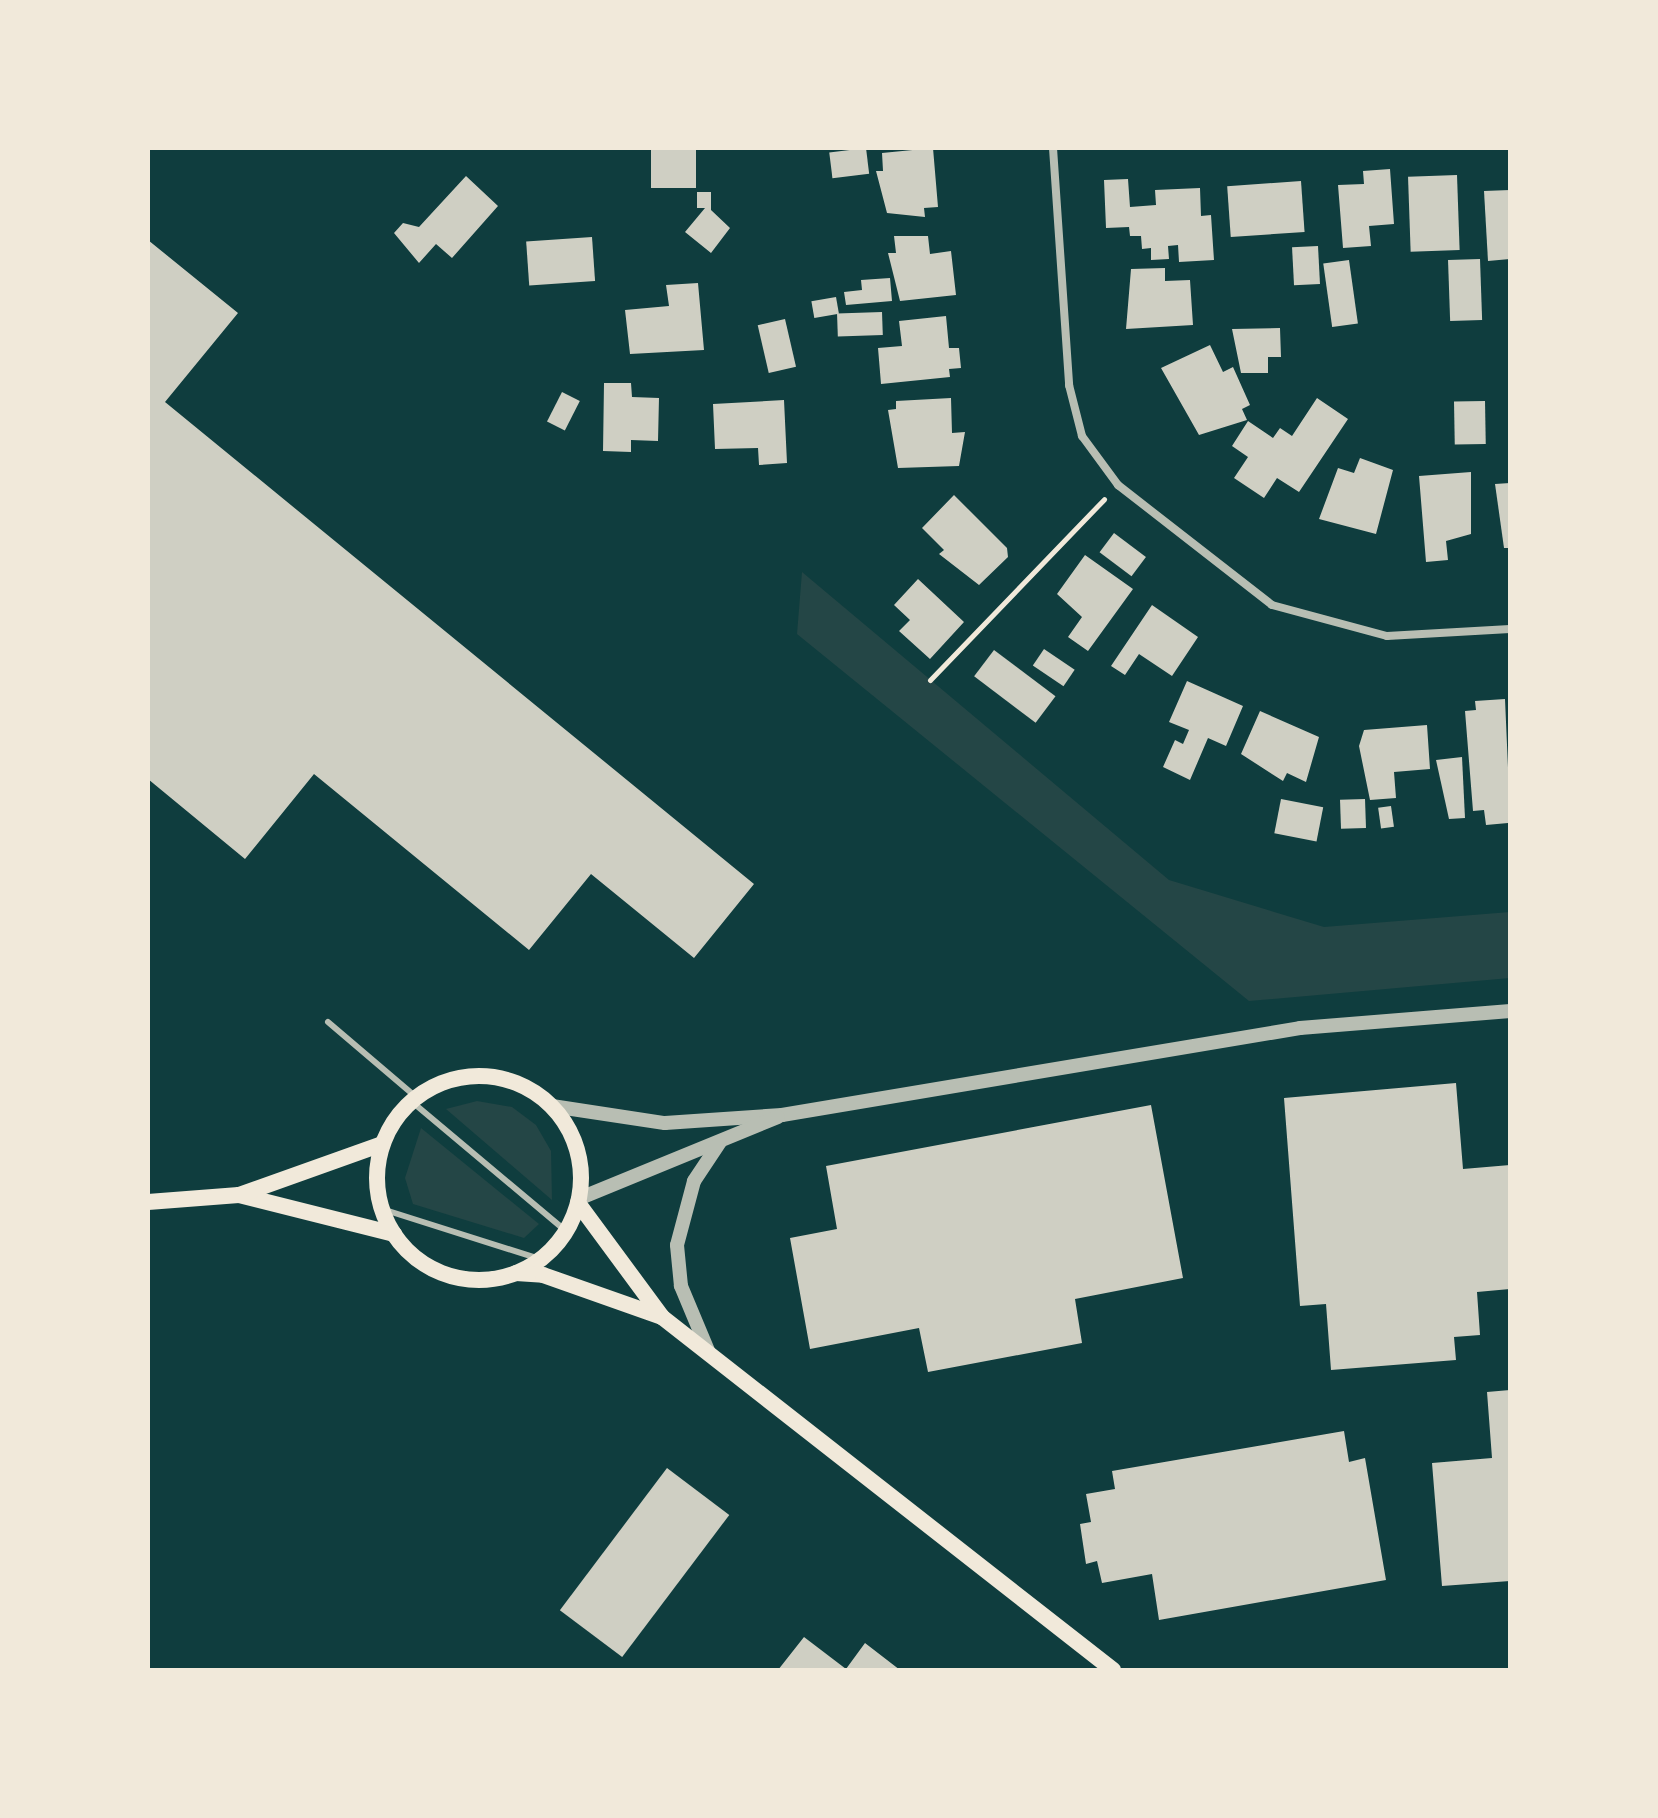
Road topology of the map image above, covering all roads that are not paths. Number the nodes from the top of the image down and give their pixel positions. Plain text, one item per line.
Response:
1 (1053, 148) edge
2 (1510, 629) edge
3 (1510, 1011) edge
4 (328, 1022) dead end
5 (414, 1099) junction
6 (552, 1106) junction
7 (782, 1115) junction
8 (720, 1142) junction
9 (382, 1144) junction
10 (239, 1195) junction
11 (578, 1201) junction
12 (148, 1202) edge
13 (382, 1209) junction
14 (566, 1231) junction
15 (394, 1234) junction
16 (540, 1259) junction
17 (516, 1273) junction
18 (662, 1317) junction
19 (710, 1355) junction
20 (1113, 1670) edge

1 - 2 street
3 - 7 street
4 - 5 lane
5 - 6 main road
5 - 9 main road
5 - 14 lane
6 - 7 street
6 - 11 main road
7 - 8 street
8 - 11 street
8 - 19 street
9 - 10 main road
9 - 13 main road
10 - 12 main road
10 - 15 main road
11 - 14 main road
11 - 18 main road
13 - 15 main road
13 - 16 lane
14 - 16 main road
15 - 17 main road
16 - 17 main road
17 - 18 main road
18 - 19 main road
19 - 20 main road

